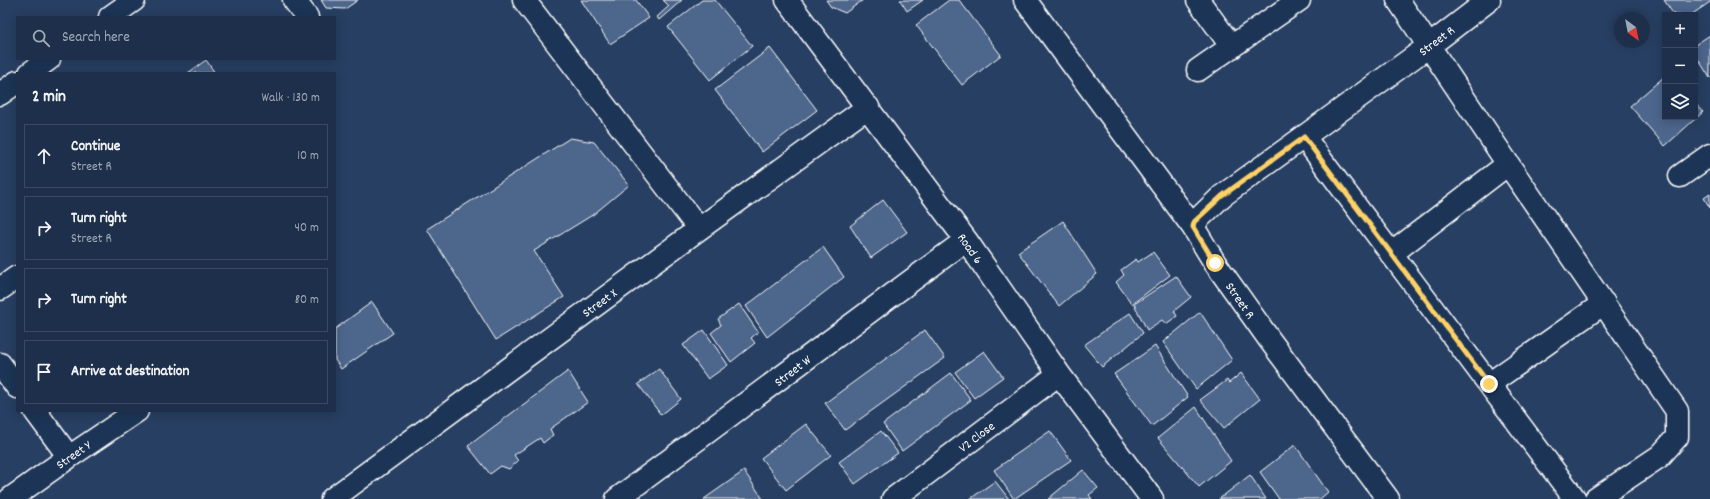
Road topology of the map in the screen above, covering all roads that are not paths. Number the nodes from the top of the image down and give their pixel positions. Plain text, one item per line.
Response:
1 (134, 0) edge
2 (294, 0) edge
3 (524, 0) edge
4 (787, 0) edge
5 (1025, 0) edge
6 (1198, 0) edge
7 (1299, 0) edge
8 (1398, 0) edge
9 (1489, 0) edge
10 (111, 16) edge
11 (306, 16) edge
12 (1429, 46) junction
13 (1232, 47) junction
14 (48, 60) edge
15 (1198, 70) dead end
16 (31, 72) edge
17 (16, 83) edge
18 (0, 94) edge
19 (868, 107) junction
20 (1304, 137) junction
21 (1710, 155) edge
22 (1508, 164) junction
23 (1680, 176) dead end
24 (1193, 227) junction
25 (699, 229) junction
26 (966, 240) junction
27 (1391, 254) junction
28 (16, 278) edge
29 (0, 289) edge
30 (1604, 303) junction
31 (0, 364) edge
32 (1059, 374) junction
33 (1489, 384) junction
34 (16, 386) edge
35 (36, 412) edge
36 (136, 412) edge
37 (68, 457) junction
38 (10, 499) edge
39 (332, 499) edge
40 (617, 499) edge
41 (893, 499) edge
42 (1152, 499) edge
43 (1388, 499) edge
44 (1575, 499) edge
45 (1596, 499) edge

1 - 10 street
2 - 11 street
3 - 25 street
4 - 19 street, Road 6
5 - 24 street
6 - 13 street
7 - 13 street
8 - 12 street
9 - 12 street, Street R
12 - 20 street, Street R
12 - 22 street
13 - 15 street
14 - 16 street
17 - 18 street
19 - 25 street, Street X
19 - 26 street, Road 6
20 - 24 street, Street R
20 - 27 street
21 - 23 street
22 - 27 street
22 - 30 street
24 - 43 street, Street R
25 - 39 street, Street X
26 - 32 street, Road 6
26 - 40 street, Street W
27 - 33 street
28 - 29 street
30 - 33 street
30 - 45 street
31 - 34 street
32 - 41 street, V2 Close
32 - 42 street, Road 6
33 - 44 street
35 - 37 street
36 - 37 street, Street Y
37 - 38 street, Street Y

